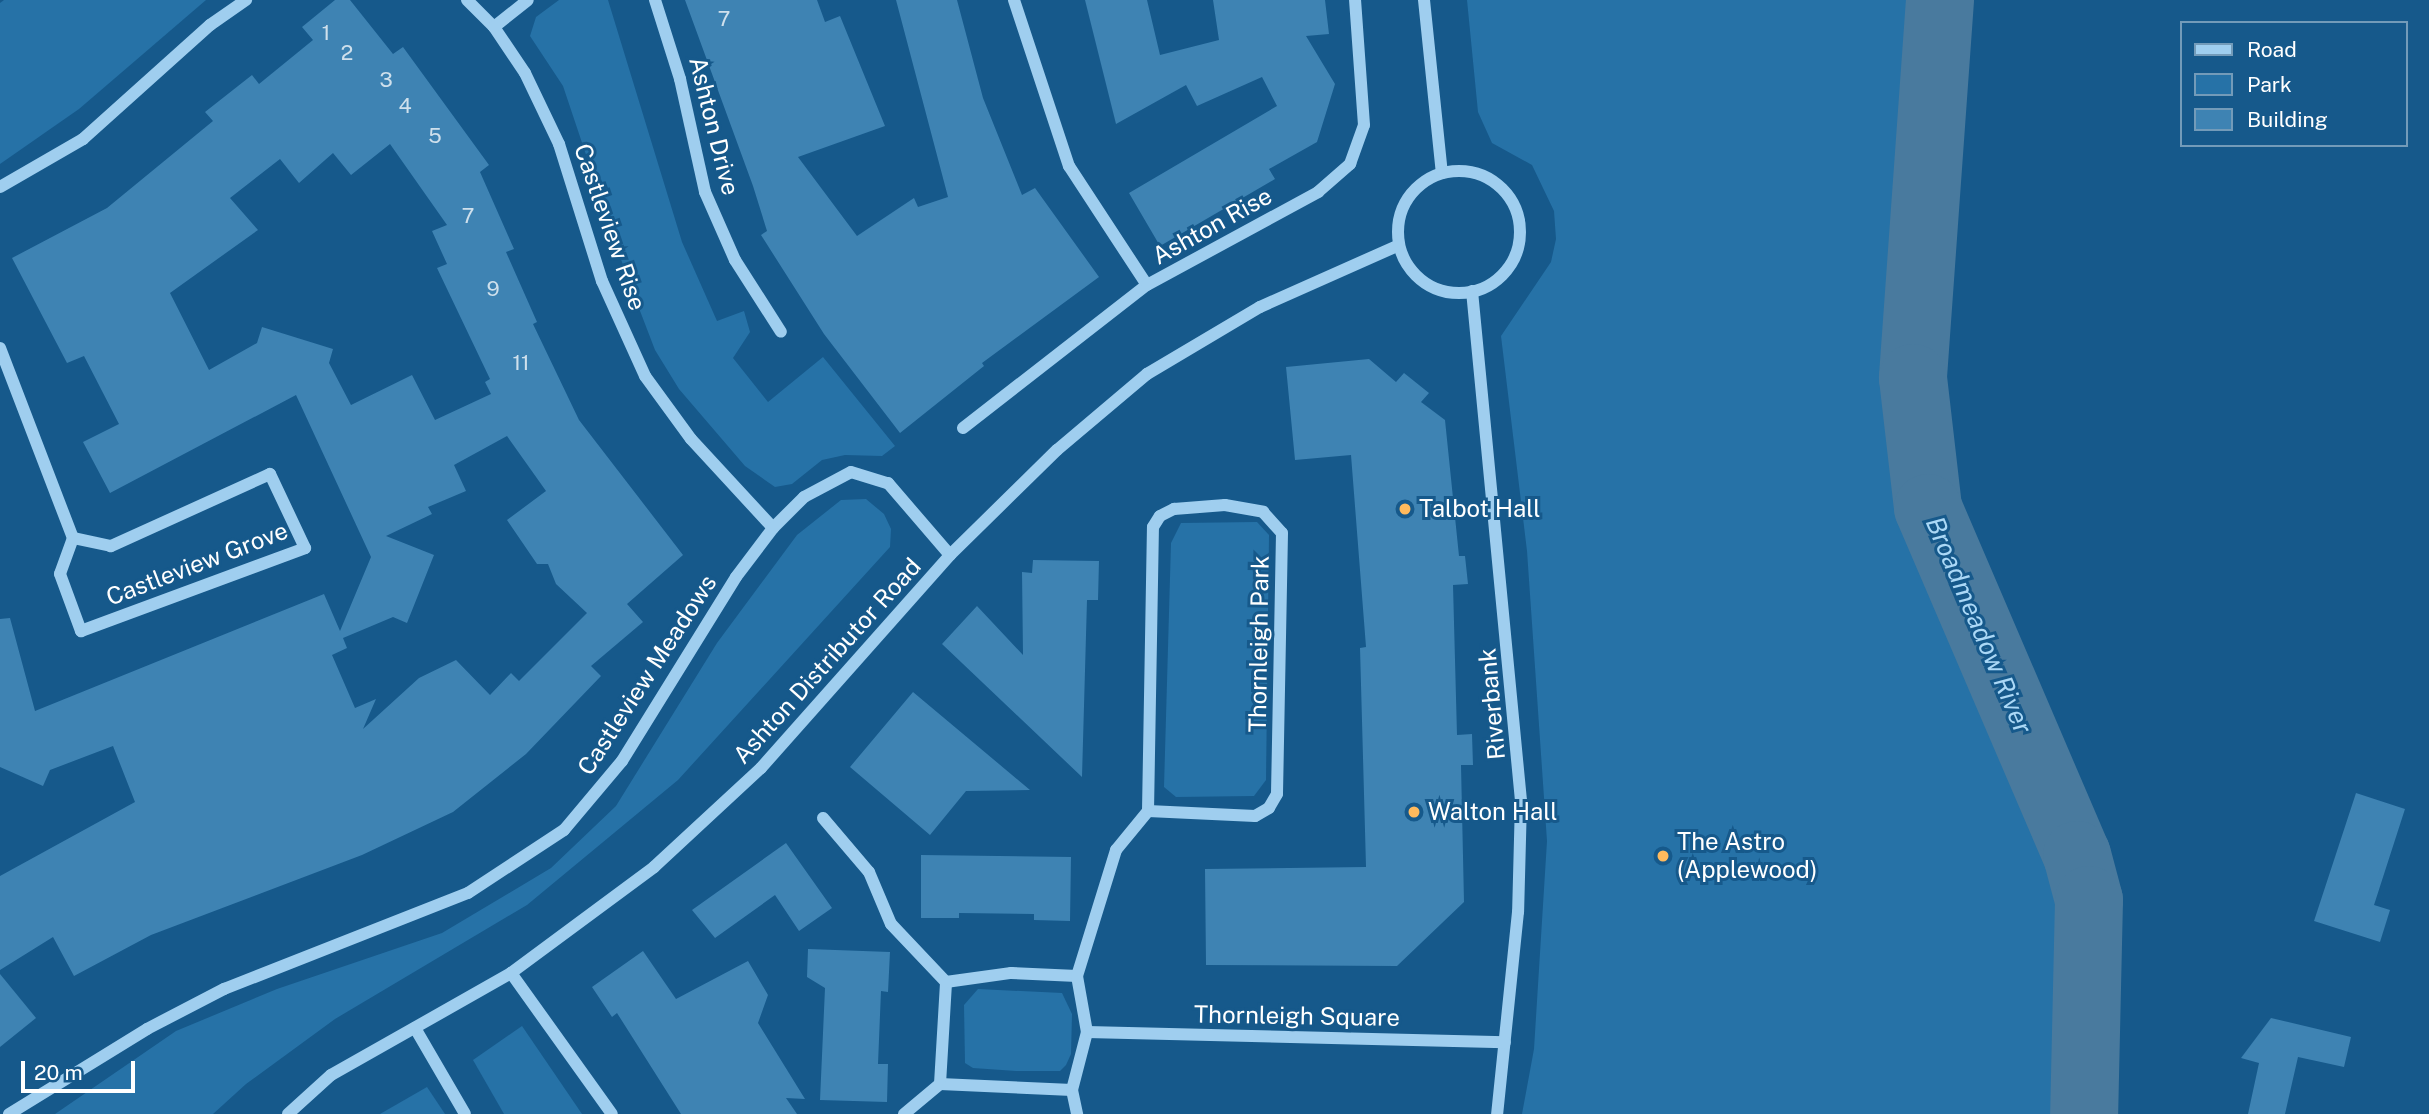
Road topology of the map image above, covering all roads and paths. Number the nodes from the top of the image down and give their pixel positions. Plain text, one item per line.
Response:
1 (246, 0) edge
2 (467, 0) edge
3 (528, 0) edge
4 (655, 0) edge
5 (1014, 0) edge
6 (1355, 0) edge
7 (1424, 0) edge
8 (494, 27) junction
9 (1442, 173) junction
10 (0, 187) edge
11 (1399, 245) junction
12 (1147, 285) junction
13 (1472, 291) junction
14 (781, 332) dead end
15 (0, 348) edge
16 (963, 428) dead end
17 (773, 528) junction
18 (73, 538) junction
19 (950, 555) junction
20 (1148, 811) junction
21 (823, 818) dead end
22 (511, 973) junction
23 (1077, 976) junction
24 (946, 982) junction
25 (415, 1028) junction
26 (1087, 1032) junction
27 (1505, 1042) junction
28 (940, 1084) junction
29 (1072, 1090) junction
30 (9, 1114) edge
31 (288, 1114) edge
32 (466, 1114) edge
33 (612, 1114) edge
34 (904, 1114) edge
35 (1077, 1114) edge
36 (1497, 1114) edge

1 - 10 street
2 - 8 street, Castleview Rise
3 - 8 street
4 - 14 street, Ashton Drive
5 - 12 street
6 - 12 street, Ashton Rise
7 - 9 street
8 - 17 street, Castleview Rise
9 - 11 street
9 - 13 street
11 - 13 street
11 - 19 street, Ashton Distributor Road
12 - 16 street, Ashton Rise
13 - 27 street, Riverbank
15 - 18 street
17 - 19 street, Castleview Meadows
17 - 30 street, Castleview Meadows
18 - 18 street, Castleview Grove
19 - 22 street, Ashton Distributor Road
20 - 20 street, Thornleigh Park
20 - 23 street
21 - 24 street
22 - 25 street, Ashton Distributor Road
22 - 33 street
23 - 24 street
23 - 26 street
24 - 28 street
25 - 31 street, Ashton Distributor Road
25 - 32 street
26 - 27 street, Thornleigh Square
26 - 29 street
27 - 36 street, Riverbank
28 - 29 street
28 - 34 street
29 - 35 street

